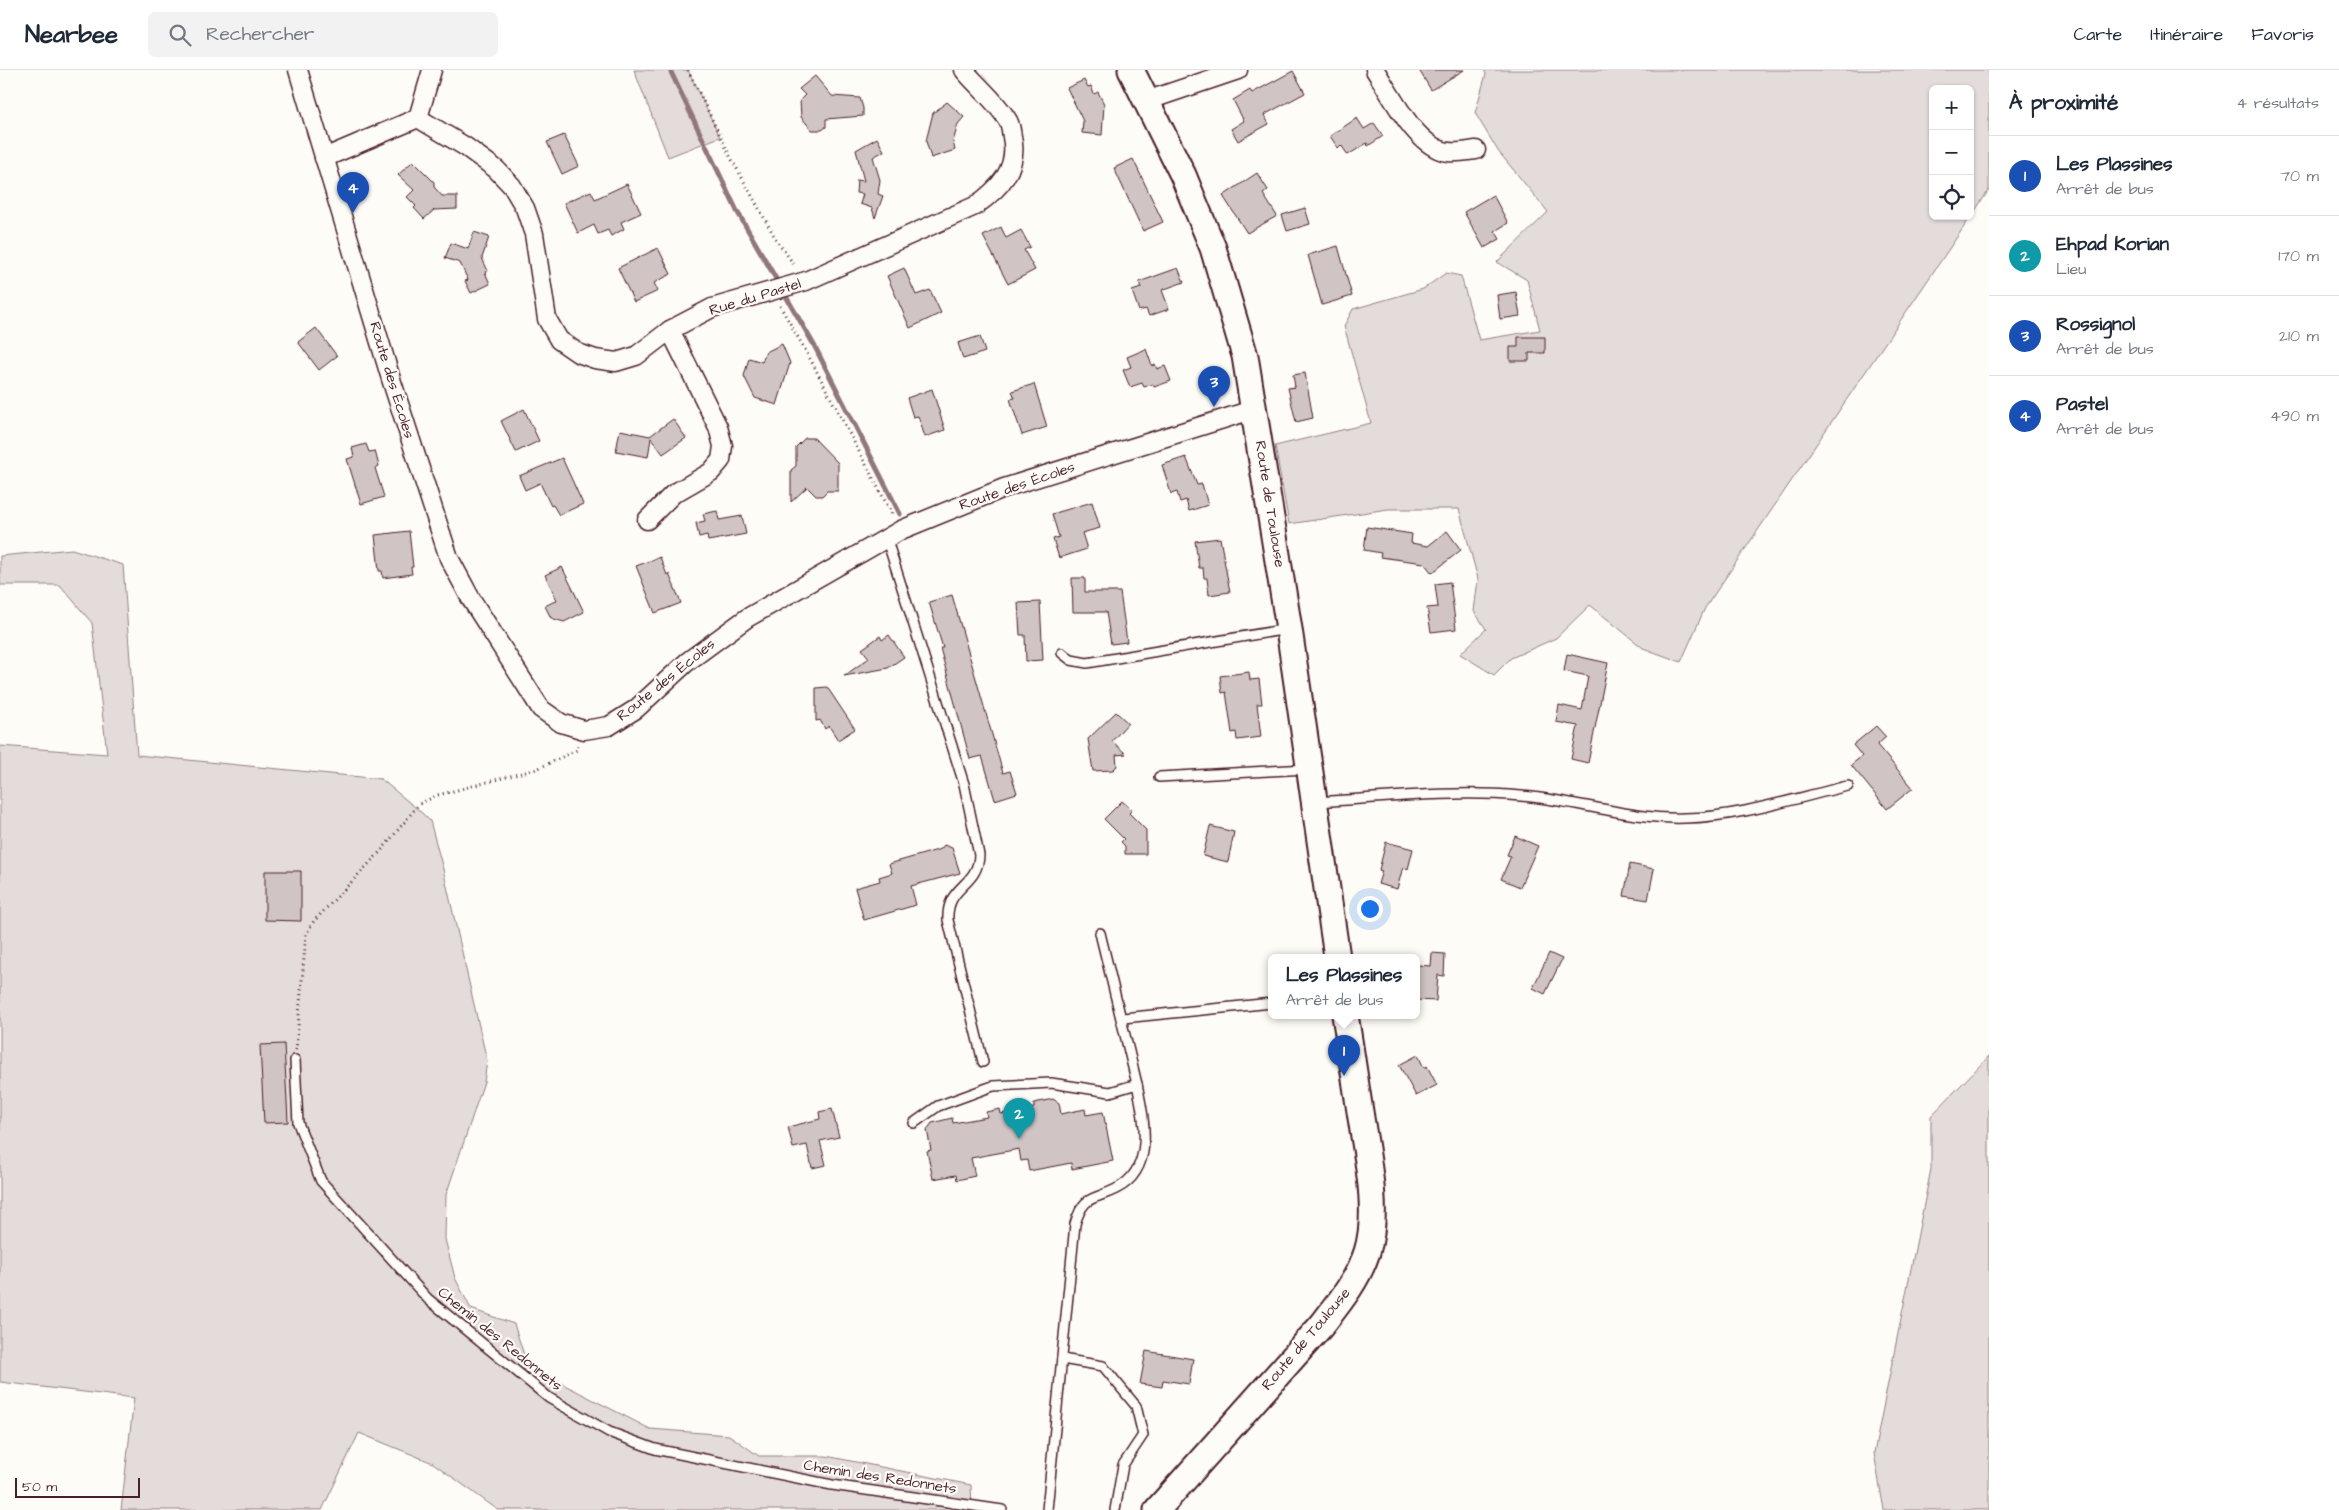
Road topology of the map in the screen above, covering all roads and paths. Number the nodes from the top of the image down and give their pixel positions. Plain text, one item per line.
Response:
1 (298, 70) edge
2 (432, 70) edge
3 (688, 70) edge
4 (964, 70) edge
5 (1131, 70) edge
6 (1238, 70) edge
7 (1375, 70) edge
8 (1146, 101) junction
9 (418, 118) junction
10 (1476, 150) dead end
11 (324, 158) junction
12 (785, 288) junction
13 (670, 330) junction
14 (1255, 409) junction
15 (647, 520) dead end
16 (893, 533) junction
17 (1289, 629) junction
18 (1062, 653) dead end
19 (584, 730) junction
20 (1310, 769) junction
21 (1158, 777) dead end
22 (1848, 786) dead end
23 (1316, 802) junction
24 (1100, 933) dead end
25 (1337, 954) edge
26 (1268, 1003) edge
27 (1123, 1018) junction
28 (1346, 1019) edge
29 (295, 1060) joint
30 (983, 1062) dead end
31 (1137, 1084) junction
32 (914, 1123) dead end
33 (1062, 1359) junction
34 (1002, 1510) edge
35 (1048, 1510) edge
36 (1114, 1510) edge
37 (1157, 1510) edge

1 - 11 street, Route des Écoles
2 - 9 street
3 - 12 path
4 - 12 street, Rue du Pastel
5 - 8 street, Route de Toulouse
6 - 8 street
7 - 10 street
8 - 14 street, Route de Toulouse
9 - 11 street
9 - 13 street, Rue du Pastel
11 - 19 street, Route des Écoles
12 - 13 street, Rue du Pastel
12 - 16 path
13 - 15 street
14 - 16 street, Route des Écoles
14 - 17 street, Route de Toulouse
16 - 19 street, Route des Écoles
16 - 30 lane
17 - 18 lane
17 - 20 street, Route de Toulouse
19 - 29 path
20 - 21 lane
20 - 23 street, Route de Toulouse
22 - 23 lane
23 - 25 street, Route de Toulouse
24 - 27 lane
26 - 27 lane
27 - 31 lane
28 - 37 street, Route de Toulouse
29 - 34 lane, Chemin des Redonnets
31 - 32 lane
31 - 33 lane
33 - 35 lane
33 - 36 lane

